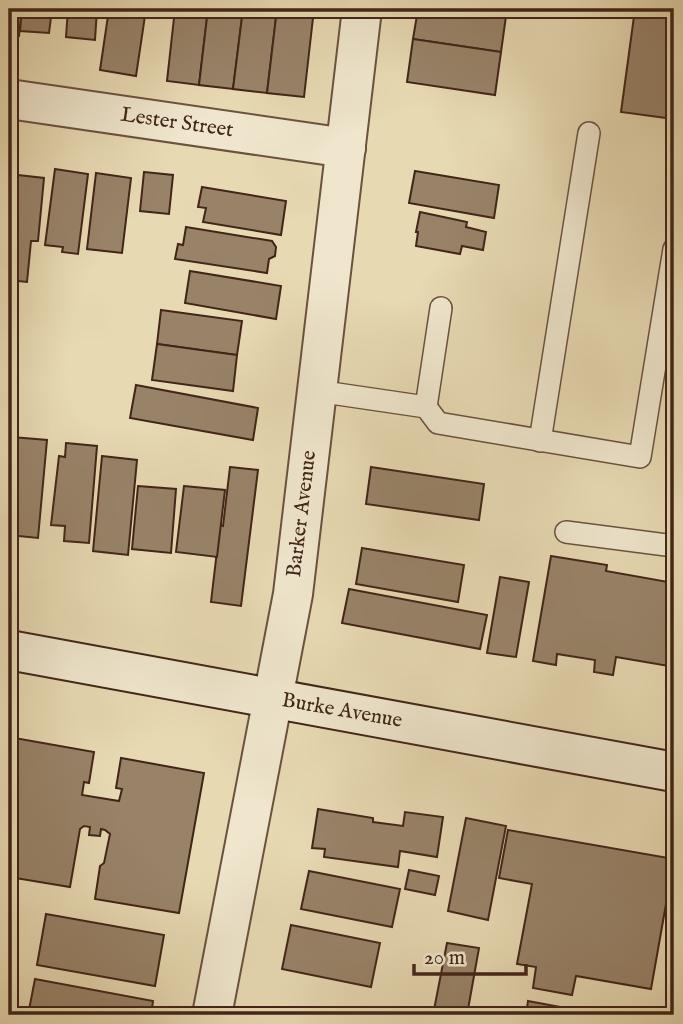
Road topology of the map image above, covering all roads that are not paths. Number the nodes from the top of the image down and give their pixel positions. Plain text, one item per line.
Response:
1 (362, 9) edge
2 (9, 99) edge
3 (589, 133) dead end
4 (346, 148) junction
5 (674, 249) edge
6 (441, 308) dead end
7 (317, 391) junction
8 (426, 407) junction
9 (540, 441) junction
10 (566, 533) dead end
11 (674, 546) edge
12 (9, 650) edge
13 (273, 698) junction
14 (674, 772) edge
15 (212, 1015) edge

1 - 4 street, Barker Avenue
2 - 4 street, Lester Street
3 - 9 lane
4 - 7 street, Barker Avenue
5 - 9 lane
6 - 8 lane
7 - 8 lane
7 - 13 street, Barker Avenue
8 - 9 lane
10 - 11 lane
12 - 13 street, Burke Avenue
13 - 14 street, Burke Avenue
13 - 15 street, Barker Avenue

